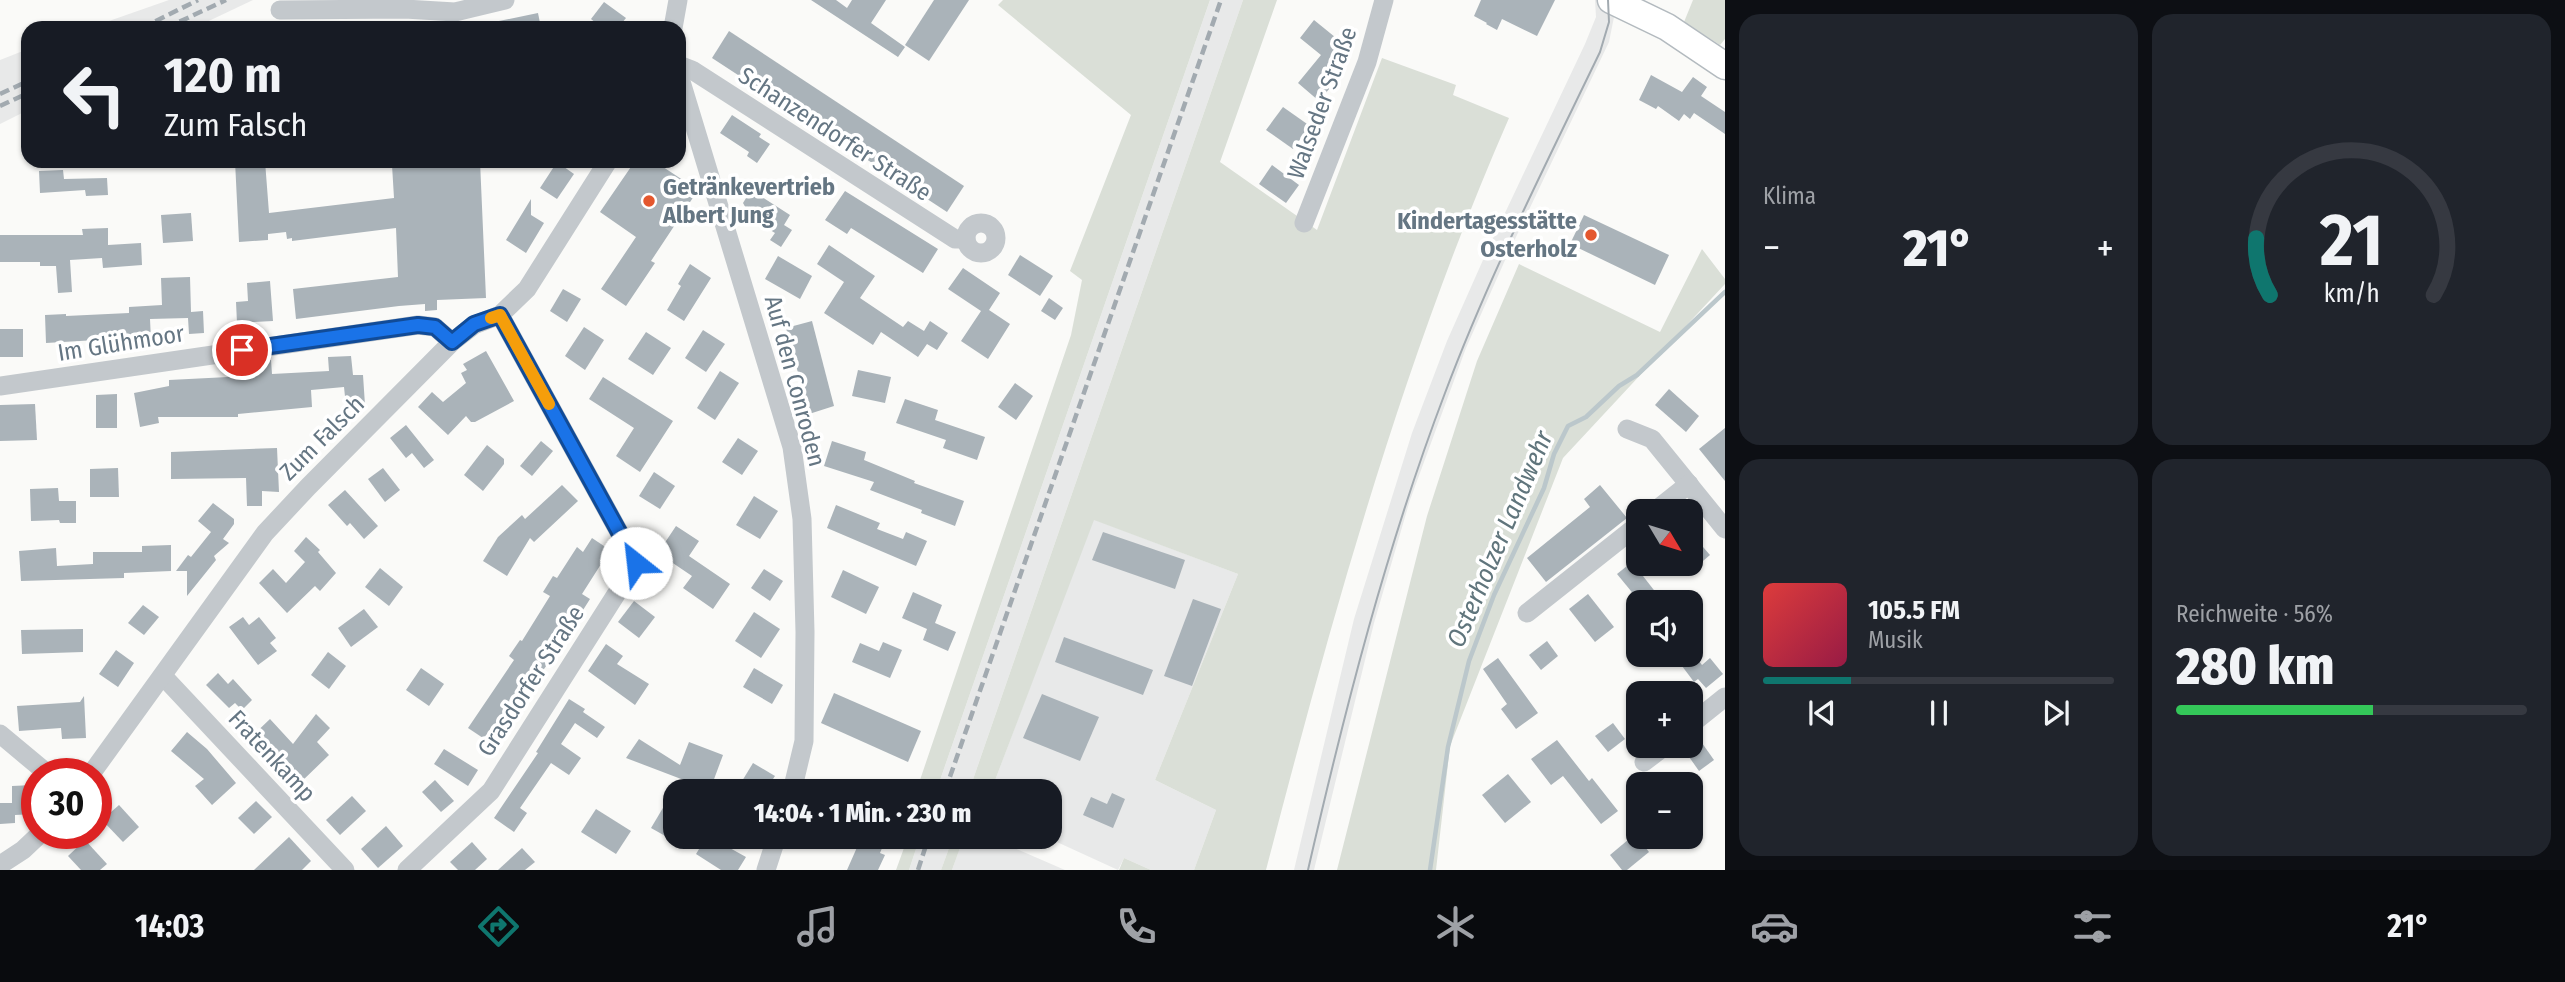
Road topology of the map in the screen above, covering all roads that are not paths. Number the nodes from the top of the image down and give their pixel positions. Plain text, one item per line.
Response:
1 (505, 0) edge
2 (678, 0) edge
3 (1384, 0) edge
4 (1611, 0) edge
5 (280, 10) dead end
6 (674, 21) edge
7 (1725, 66) edge
8 (686, 68) edge
9 (686, 98) edge
10 (604, 168) edge
11 (1304, 223) dead end
12 (966, 239) dead end
13 (500, 315) junction
14 (452, 342) junction
15 (0, 386) edge
16 (1627, 429) dead end
17 (1689, 484) junction
18 (1670, 499) edge
19 (1725, 529) edge
20 (1626, 535) edge
21 (1527, 613) dead end
22 (163, 676) junction
23 (1725, 696) edge
24 (1703, 714) edge
25 (0, 734) edge
26 (29, 758) edge
27 (103, 758) edge
28 (1649, 758) edge
29 (1644, 762) dead end
30 (795, 779) edge
31 (24, 849) edge
32 (773, 849) edge
33 (0, 865) edge
34 (345, 870) edge
35 (407, 870) edge
36 (766, 870) edge

1 - 5 street
2 - 6 street
3 - 11 street, Walseder Straße
4 - 7 street
8 - 12 street, Schanzendorfer Straße
9 - 30 street, Auf den Conroden
10 - 13 street, Zum Falsch
13 - 14 street, Zum Falsch
13 - 35 street, Grasdorfer Straße
14 - 15 street, Im Glühmoor
14 - 22 street, Zum Falsch
16 - 17 street
17 - 18 street
17 - 19 street
20 - 21 street
22 - 27 street, Zum Falsch
22 - 34 street, Fratenkamp
23 - 24 street
25 - 26 street
28 - 29 street
31 - 33 street
32 - 36 street

